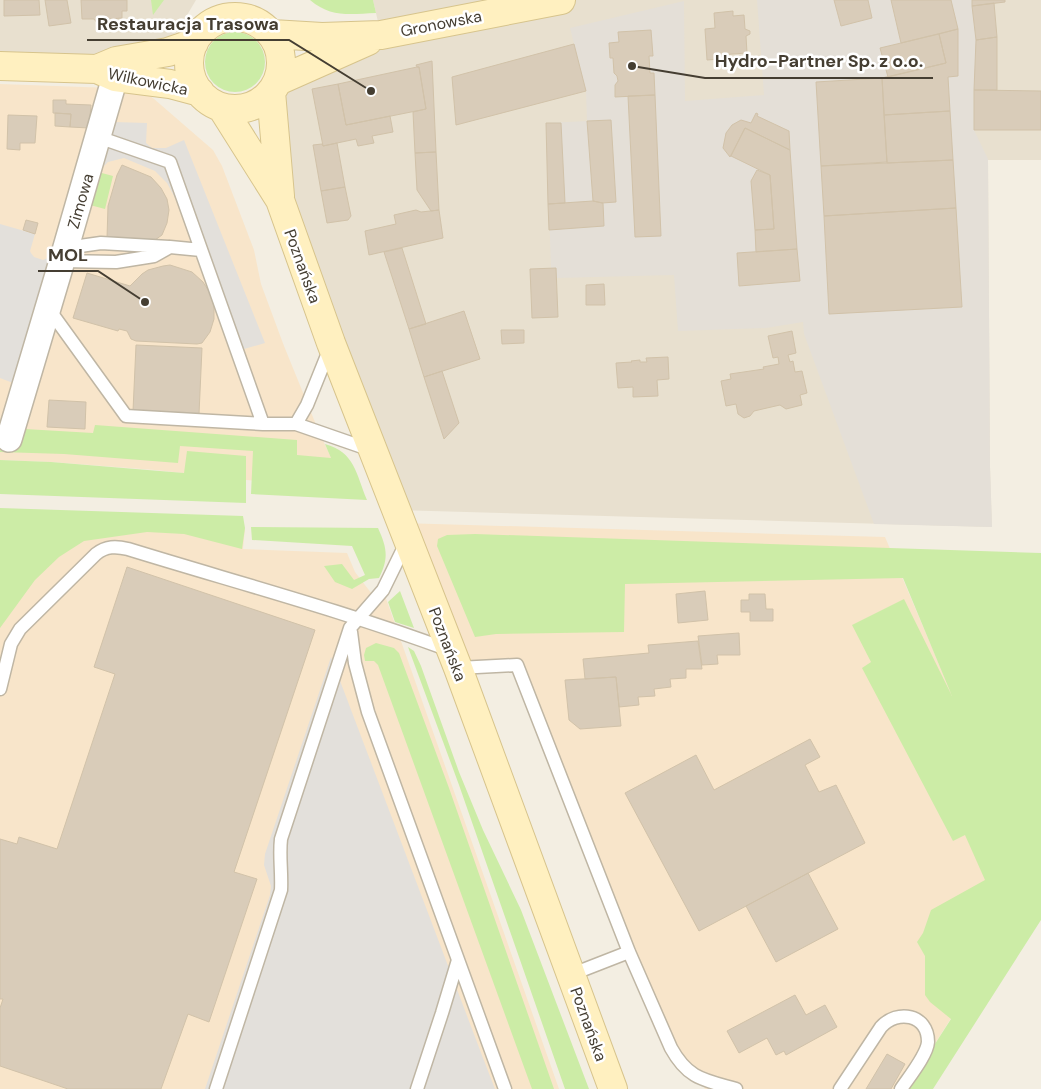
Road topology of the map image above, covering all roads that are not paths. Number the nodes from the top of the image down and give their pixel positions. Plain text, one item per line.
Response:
1 (560, 0) edge
2 (247, 10) edge
3 (205, 22) edge
4 (272, 34) junction
5 (381, 35) junction
6 (0, 66) edge
7 (106, 73) junction
8 (275, 87) junction
9 (200, 92) junction
10 (222, 108) junction
11 (98, 137) junction
12 (280, 200) junction
13 (170, 247) junction
14 (202, 250) junction
15 (62, 261) junction
16 (48, 308) junction
17 (332, 343) junction
18 (263, 424) junction
19 (296, 424) junction
20 (9, 439) dead end
21 (373, 451) junction
22 (408, 540) junction
23 (354, 623) junction
24 (455, 659) junction
25 (0, 689) edge
26 (629, 952) junction
27 (458, 960) junction
28 (570, 974) junction
29 (216, 1089) edge
30 (416, 1089) edge
31 (505, 1089) edge
32 (613, 1089) edge
33 (736, 1089) edge
34 (840, 1089) edge
35 (901, 1089) edge

1 - 5 main road, Gronowska
2 - 3 main road
2 - 4 main road
3 - 7 main road, Wilkowicka
3 - 9 main road
4 - 5 main road, Gronowska
4 - 8 main road
5 - 8 main road, Gronowska
6 - 7 main road, Wilkowicka
7 - 9 main road, Wilkowicka
7 - 11 street, Zimowa
8 - 10 main road
8 - 12 main road, Poznańska
9 - 10 main road
10 - 12 main road, Poznańska
11 - 14 lane
11 - 15 street, Zimowa
12 - 17 main road, Poznańska
13 - 14 lane
13 - 15 lane
13 - 15 lane
14 - 18 lane
15 - 16 street, Zimowa
16 - 18 lane
16 - 20 street, Zimowa
17 - 19 lane
17 - 21 main road, Poznańska
18 - 19 lane
19 - 21 lane
21 - 22 main road, Poznańska
22 - 23 lane
22 - 24 main road, Poznańska
23 - 24 lane
23 - 25 lane
23 - 27 lane
23 - 29 lane
24 - 26 lane
24 - 28 main road, Poznańska
26 - 28 lane
26 - 33 lane
27 - 30 lane
27 - 31 lane
28 - 32 main road, Poznańska
34 - 35 lane

